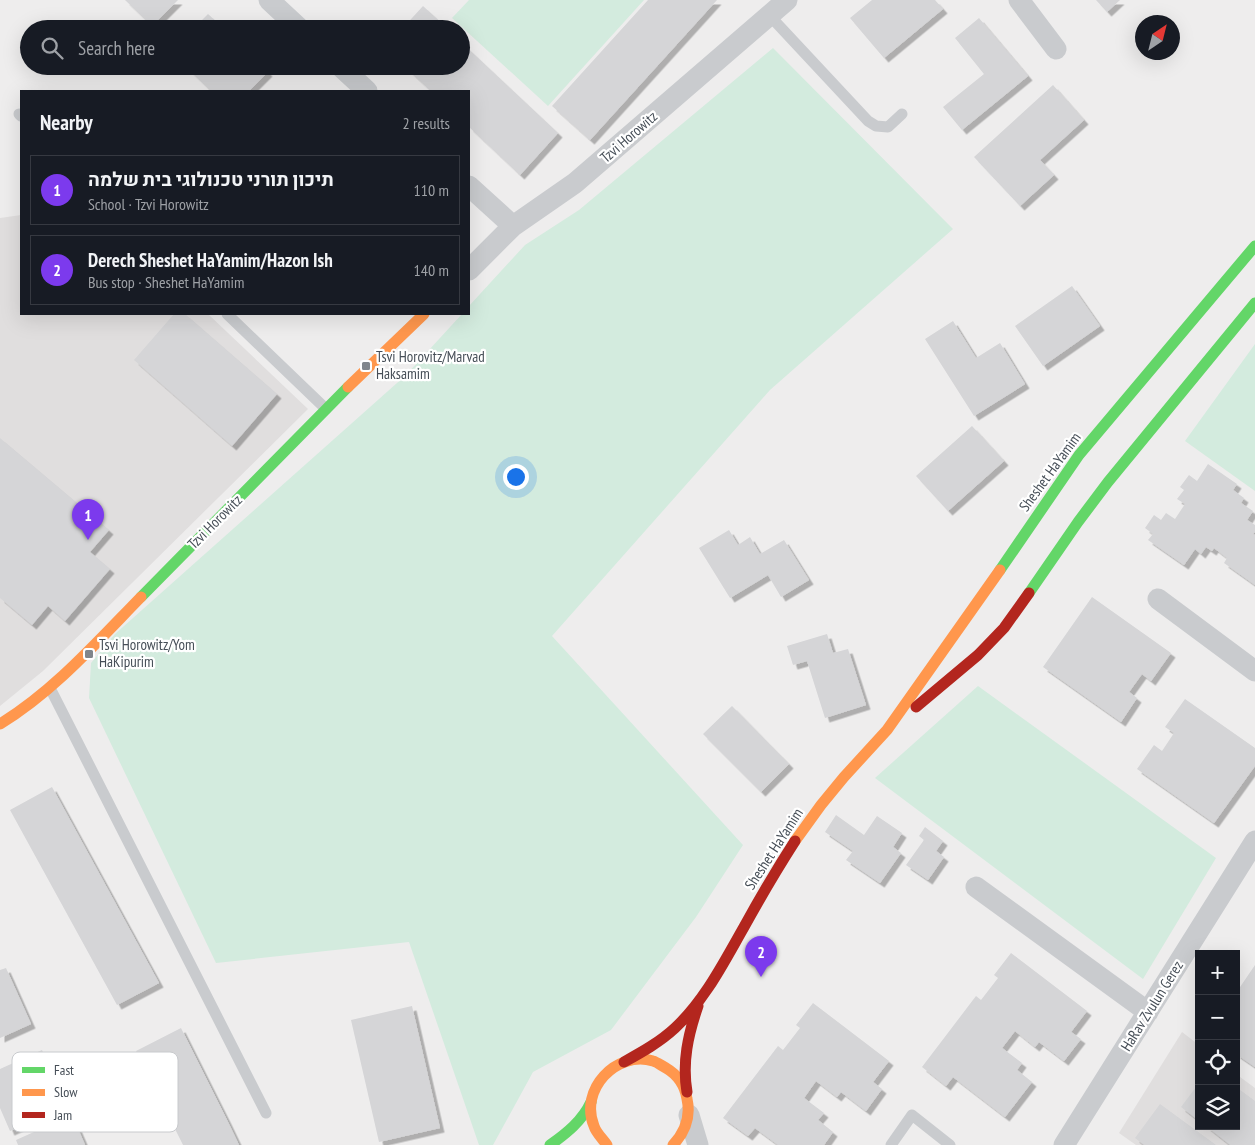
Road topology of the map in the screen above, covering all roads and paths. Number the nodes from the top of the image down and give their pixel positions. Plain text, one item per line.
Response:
1 (269, 0) edge
2 (787, 0) edge
3 (1019, 0) edge
4 (770, 16) junction
5 (290, 20) edge
6 (1056, 49) dead end
7 (350, 75) edge
8 (366, 90) edge
9 (902, 114) dead end
10 (470, 187) edge
11 (513, 226) junction
12 (1255, 246) edge
13 (470, 269) edge
14 (1255, 303) edge
15 (228, 315) edge
16 (423, 315) edge
17 (326, 409) junction
18 (1158, 600) dead end
19 (1255, 671) edge
20 (50, 688) junction
21 (0, 724) edge
22 (888, 730) junction
23 (1255, 841) edge
24 (976, 886) dead end
25 (702, 996) junction
26 (1148, 1012) junction
27 (624, 1062) junction
28 (686, 1092) junction
29 (590, 1102) junction
30 (266, 1113) dead end
31 (689, 1115) junction
32 (550, 1145) edge
33 (607, 1145) edge
34 (673, 1145) edge
35 (698, 1145) edge
36 (890, 1145) edge
37 (950, 1145) edge
38 (1064, 1145) edge

1 - 5 street
2 - 4 street, Tzvi Horowitz
3 - 6 street
4 - 9 lane
4 - 11 street, Tzvi Horowitz
7 - 8 street
10 - 11 street
11 - 13 street, Tzvi Horowitz
12 - 22 street, Sheshet HaYamim
14 - 22 street, Sheshet HaYamim
15 - 17 lane
16 - 17 street, Tzvi Horowitz
17 - 20 street, Tzvi Horowitz
18 - 19 street
20 - 21 street, Tzvi Horowitz
20 - 30 lane
22 - 25 street, Sheshet HaYamim
23 - 26 street, HaRav Zvulun Gerez
24 - 26 street
25 - 27 street, Sheshet HaYamim
25 - 28 street, Sheshet HaYamim
26 - 38 street, HaRav Zvulun Gerez
27 - 28 street
27 - 29 street, Sheshet HaYamim
28 - 31 street, Sheshet HaYamim
29 - 32 street
29 - 33 street
31 - 34 street
31 - 35 street
36 - 37 lane

